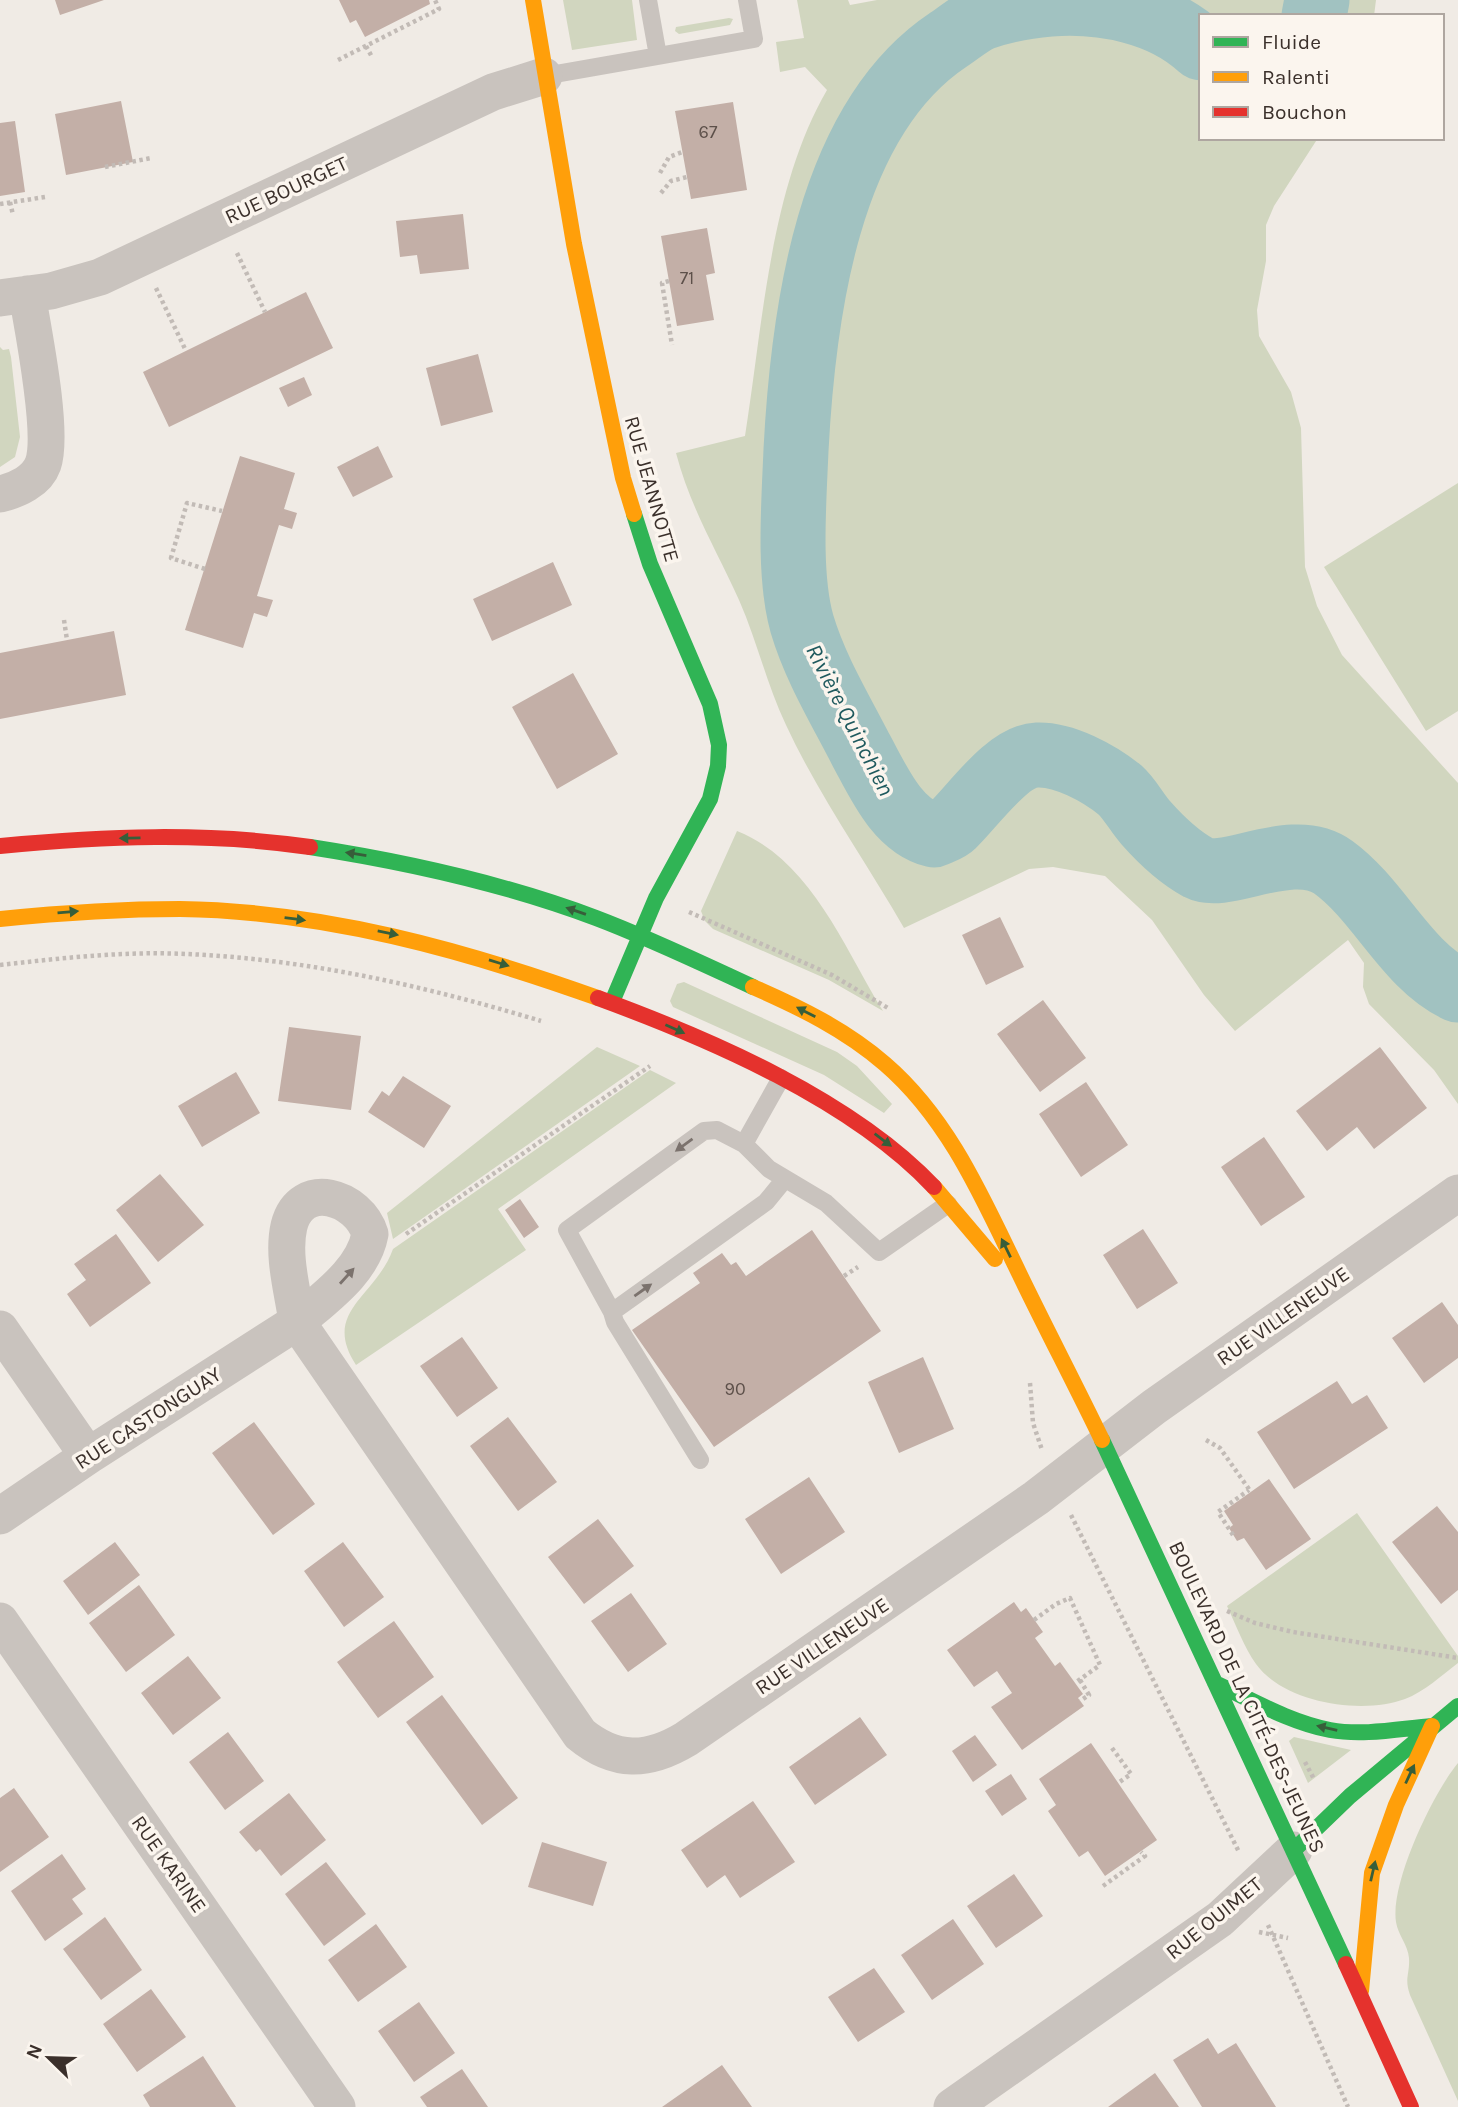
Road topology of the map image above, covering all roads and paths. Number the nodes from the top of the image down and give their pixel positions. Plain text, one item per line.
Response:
1 (435, 0) edge
2 (533, 0) edge
3 (648, 0) edge
4 (747, 0) edge
5 (366, 46) junction
6 (658, 56) junction
7 (372, 57) dead end
8 (338, 60) dead end
9 (544, 76) junction
10 (682, 152) dead end
11 (151, 158) dead end
12 (106, 167) dead end
13 (660, 173) dead end
14 (687, 177) dead end
15 (661, 192) dead end
16 (45, 197) dead end
17 (10, 202) junction
18 (0, 204) edge
19 (13, 215) dead end
20 (236, 250) dead end
21 (669, 281) dead end
22 (156, 288) dead end
23 (13, 296) edge
24 (265, 312) dead end
25 (672, 345) dead end
26 (186, 351) dead end
27 (0, 494) edge
28 (222, 511) dead end
29 (205, 569) dead end
30 (64, 620) dead end
31 (67, 640) dead end
32 (0, 846) edge
33 (656, 898) junction
34 (0, 919) edge
35 (639, 936) junction
36 (0, 965) edge
37 (612, 1002) junction
38 (888, 1008) dead end
39 (545, 1022) dead end
40 (650, 1066) dead end
41 (781, 1078) junction
42 (744, 1144) junction
43 (784, 1180) junction
44 (1458, 1193) edge
45 (948, 1204) junction
46 (402, 1237) dead end
47 (1036, 1309) junction
48 (612, 1312) junction
49 (297, 1322) joint
50 (0, 1329) edge
51 (1029, 1394) dead end
52 (1206, 1440) dead end
53 (1106, 1446) junction
54 (1044, 1453) dead end
55 (88, 1455) junction
56 (700, 1460) dead end
57 (1070, 1512) dead end
58 (0, 1516) edge
59 (1233, 1535) dead end
60 (1223, 1609) dead end
61 (1034, 1620) dead end
62 (0, 1621) edge
63 (1458, 1658) edge
64 (1215, 1683) junction
65 (1080, 1701) dead end
66 (1458, 1706) edge
67 (1432, 1726) junction
68 (1112, 1748) dead end
69 (1118, 1783) dead end
70 (1237, 1847) dead end
71 (1294, 1850) junction
72 (1140, 1852) dead end
73 (1103, 1886) dead end
74 (1271, 1933) dead end
75 (1361, 1998) junction
76 (337, 2107) edge
77 (952, 2107) edge
78 (1348, 2107) edge
79 (1411, 2107) edge

1 - 5 path
2 - 9 main road, RUE JEANNOTTE
3 - 6 lane
4 - 6 lane
5 - 7 path
5 - 8 path
6 - 9 lane
9 - 23 street, RUE BOURGET
9 - 33 main road, RUE JEANNOTTE
10 - 13 path
11 - 12 path
14 - 15 path
16 - 17 path
17 - 18 path
17 - 19 path
20 - 24 path
21 - 25 path
22 - 26 path
23 - 27 street, RUE BOURGET
28 - 29 path
30 - 31 path
35 -> 32 main road, BOULEVARD DE LA CITÉ-DES-JEUNES
33 - 35 main road, RUE JEANNOTTE
33 - 38 path
34 -> 37 main road, BOULEVARD DE LA CITÉ-DES-JEUNES
35 - 37 main road, RUE JEANNOTTE
47 -> 35 main road, BOULEVARD DE LA CITÉ-DES-JEUNES
36 - 39 path
37 -> 41 main road, BOULEVARD DE LA CITÉ-DES-JEUNES
40 - 46 path
41 - 42 lane
41 -> 45 main road, BOULEVARD DE LA CITÉ-DES-JEUNES
42 - 43 lane
42 -> 48 lane
43 - 45 lane
48 -> 43 lane
44 - 53 street, RUE VILLENEUVE
45 - 47 main road, BOULEVARD DE LA CITÉ-DES-JEUNES
47 - 53 main road, BOULEVARD DE LA CITÉ-DES-JEUNES
48 - 56 lane
49 - 53 street, RUE VILLENEUVE
49 - 55 street, RUE CASTONGUAY
50 - 55 street
51 - 54 path
52 - 59 path
53 - 64 main road, BOULEVARD DE LA CITÉ-DES-JEUNES
55 - 58 street, RUE CASTONGUAY
57 - 70 path
60 - 63 path
61 - 65 path
62 - 76 street, RUE KARINE
67 -> 64 main road
64 - 71 main road, BOULEVARD DE LA CITÉ-DES-JEUNES
66 - 67 main road, RUE OUIMET
67 - 71 main road, RUE OUIMET
75 -> 67 main road
68 - 69 path
71 - 75 main road, BOULEVARD DE LA CITÉ-DES-JEUNES
71 - 77 street, RUE OUIMET
72 - 73 path
74 - 78 path
75 - 79 main road, BOULEVARD DE LA CITÉ-DES-JEUNES

